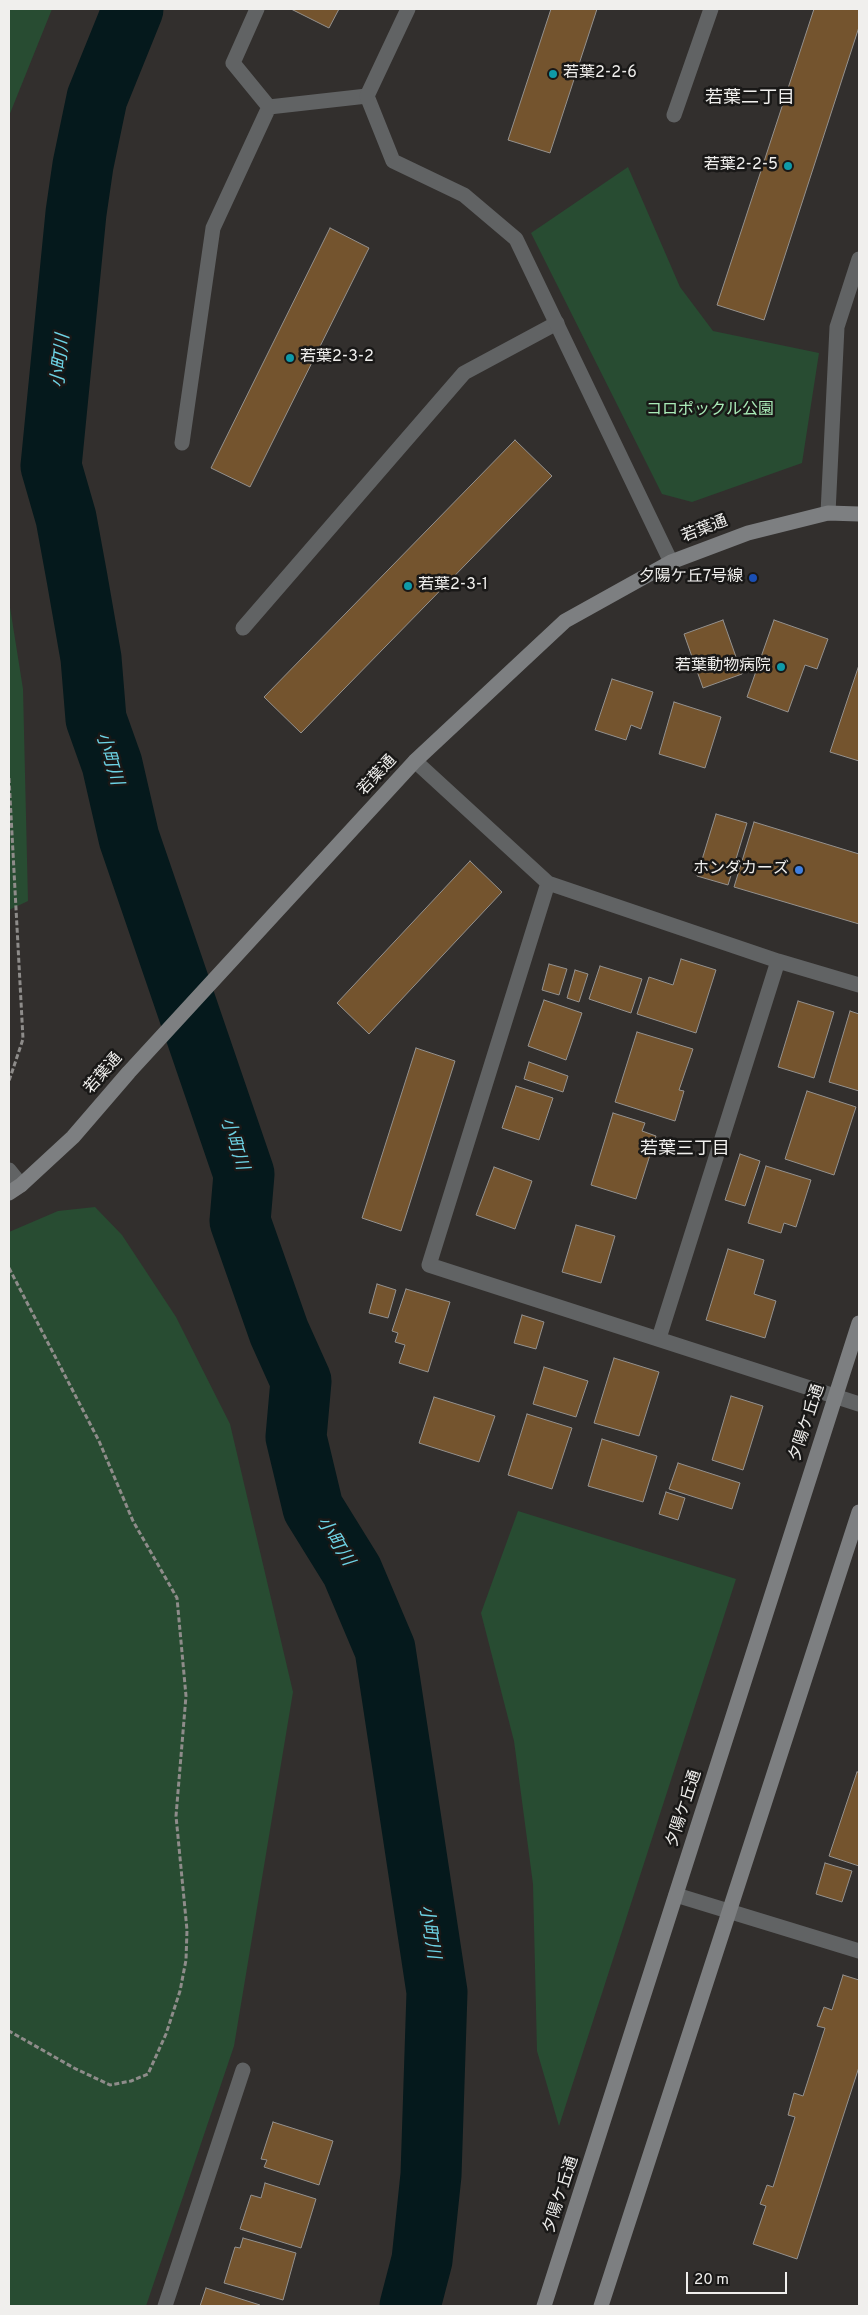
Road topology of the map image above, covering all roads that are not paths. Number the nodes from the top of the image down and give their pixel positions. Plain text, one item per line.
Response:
1 (257, 9) edge
2 (408, 9) edge
3 (711, 9) edge
4 (367, 96) junction
5 (268, 107) junction
6 (674, 115) dead end
7 (859, 259) edge
8 (557, 323) junction
9 (182, 443) dead end
10 (828, 513) junction
11 (859, 514) edge
12 (672, 562) junction
13 (243, 628) dead end
14 (415, 761) junction
15 (548, 883) junction
16 (778, 961) junction
17 (859, 985) edge
18 (9, 1170) edge
19 (15, 1189) edge
20 (859, 1323) edge
21 (659, 1338) junction
22 (835, 1397) junction
23 (859, 1404) edge
24 (859, 1512) edge
25 (676, 1895) junction
26 (731, 1911) junction
27 (859, 1951) edge
28 (243, 2070) dead end
29 (165, 2306) edge
30 (544, 2306) edge
31 (602, 2306) edge

1 - 5 street
2 - 4 street
3 - 6 street
4 - 5 street
4 - 8 street
5 - 9 street
7 - 10 street
8 - 12 street
8 - 13 street
10 - 11 main road, 若葉通
10 - 12 main road, 若葉通
12 - 14 main road, 若葉通
14 - 15 street
14 - 19 main road, 若葉通
15 - 16 street
15 - 21 street
16 - 17 street
16 - 21 street
18 - 19 street
20 - 22 main road, 夕陽ケ丘通
21 - 22 street
22 - 23 street
22 - 25 main road, 夕陽ケ丘通
24 - 26 main road
25 - 26 street
25 - 30 main road, 夕陽ケ丘通
26 - 27 street
26 - 31 main road
28 - 29 street

